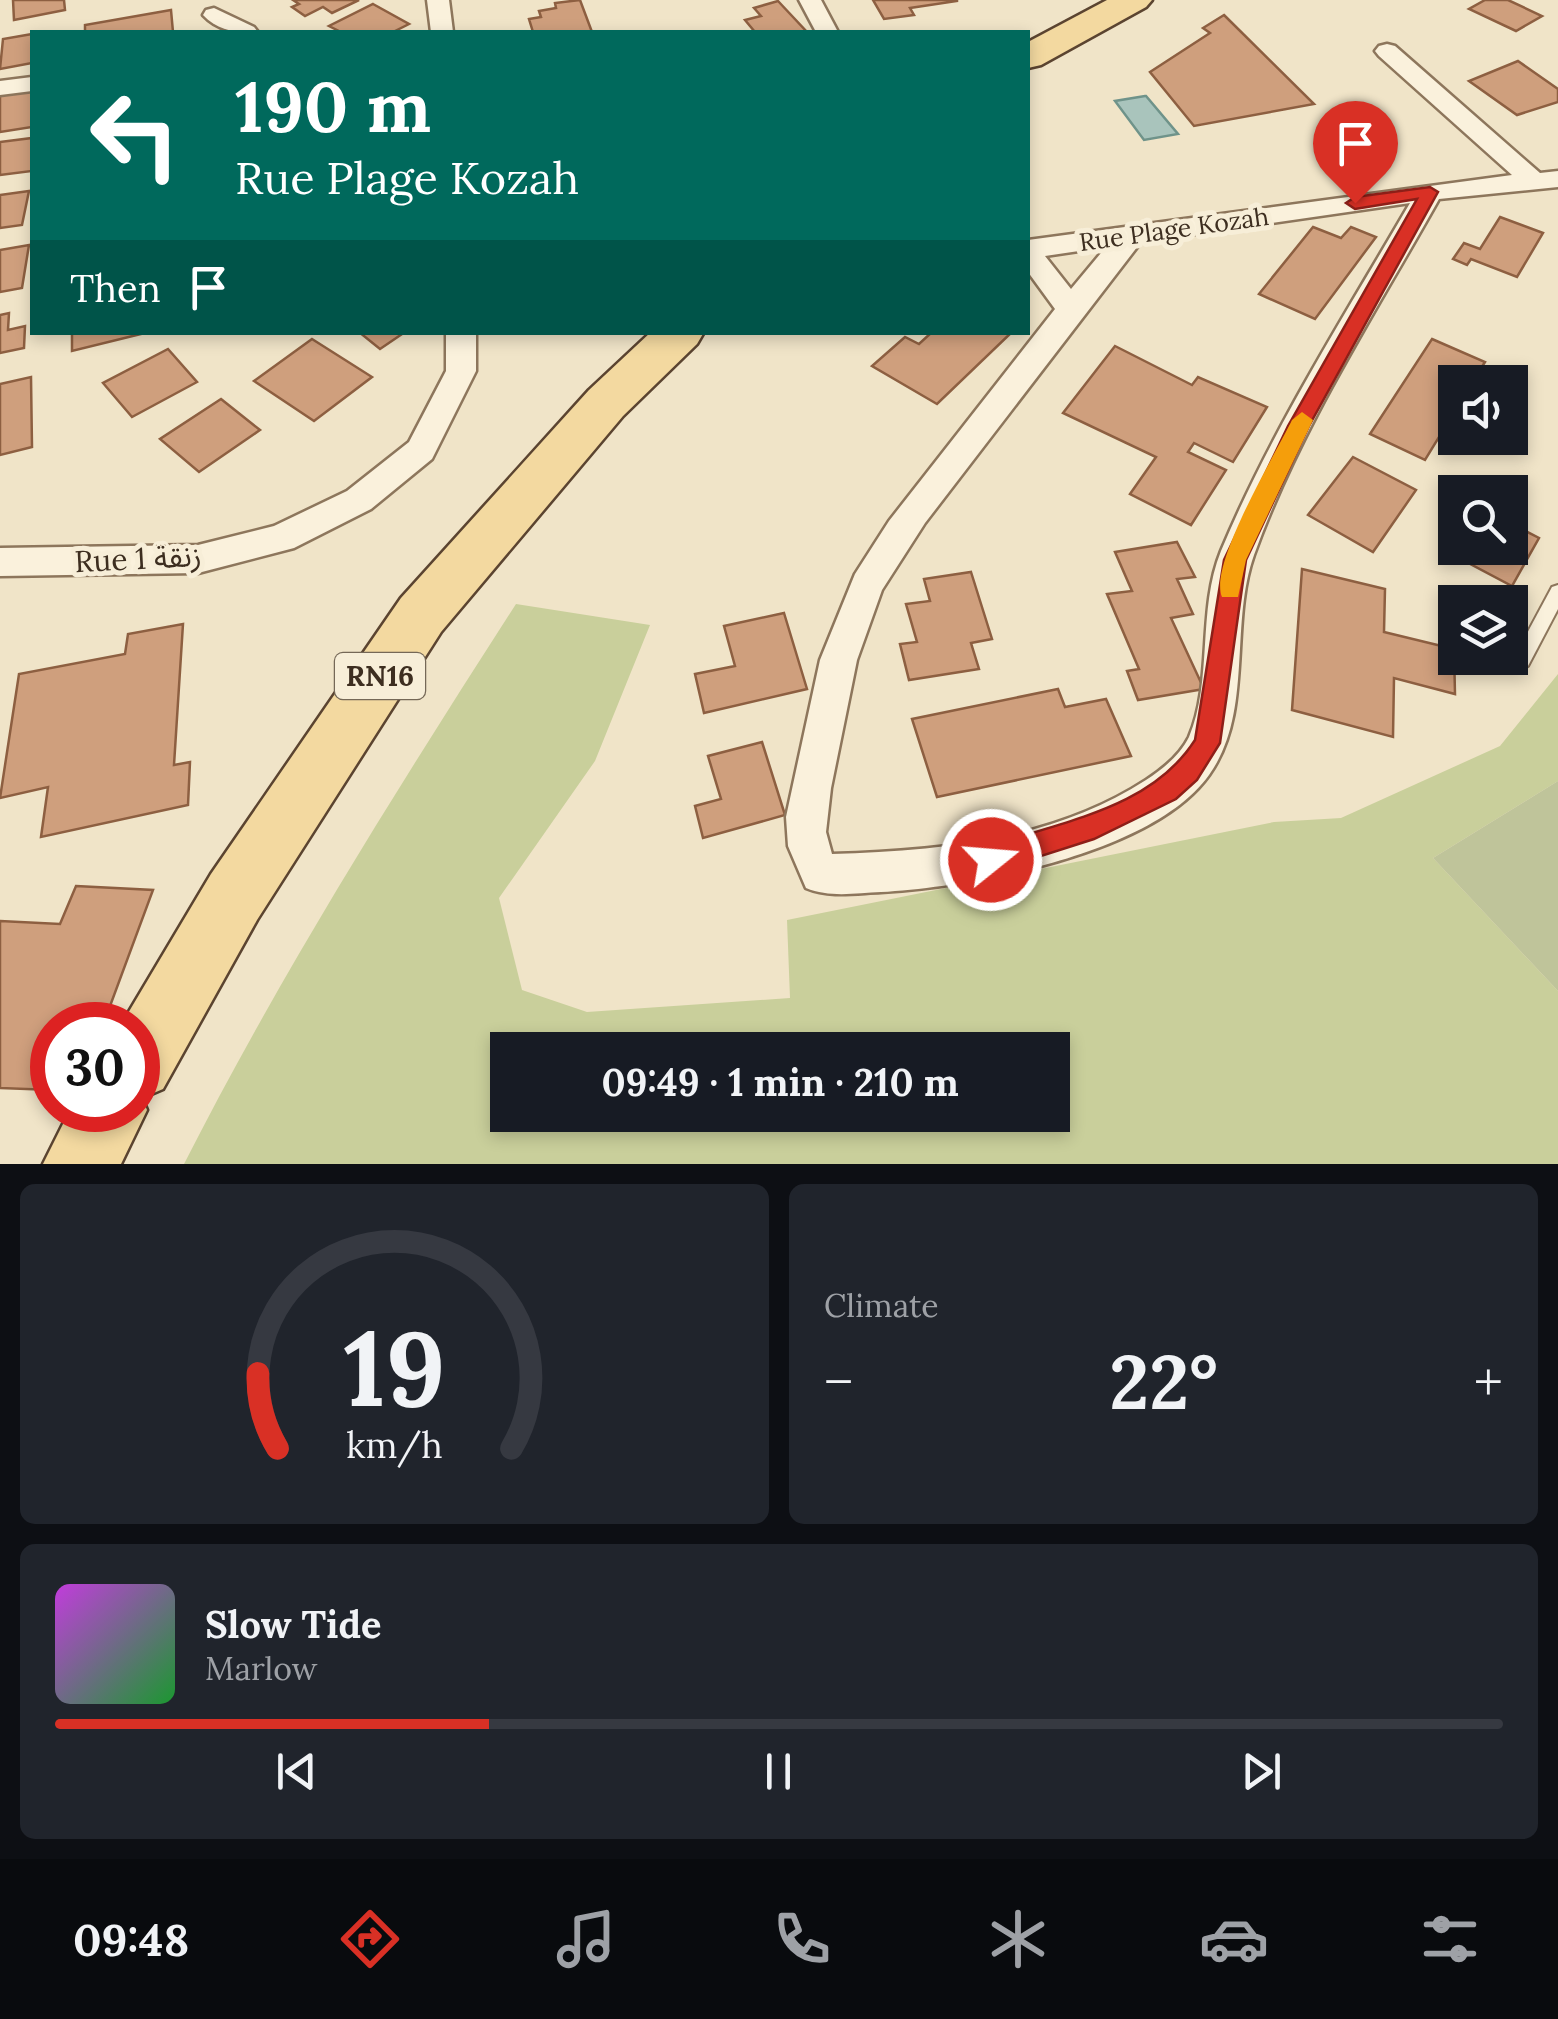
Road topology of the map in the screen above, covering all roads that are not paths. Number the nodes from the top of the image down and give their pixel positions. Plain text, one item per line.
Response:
1 (438, 0) edge
2 (810, 0) edge
3 (1134, 0) edge
4 (212, 16) edge
5 (242, 30) edge
6 (442, 30) edge
7 (826, 30) edge
8 (1387, 52) dead end
9 (1030, 56) edge
10 (30, 84) edge
11 (0, 88) edge
12 (1546, 180) edge
13 (1430, 192) junction
14 (1132, 236) junction
15 (1030, 251) edge
16 (1030, 254) edge
17 (1069, 307) junction
18 (461, 335) edge
19 (678, 335) edge
20 (0, 562) edge
21 (1558, 592) edge
22 (1528, 649) edge
23 (160, 1026) edge
24 (98, 1132) edge
25 (80, 1164) edge

1 - 6 street
2 - 7 street
3 - 9 main road
4 - 5 street
8 - 12 street
10 - 11 street
12 - 13 street, Rue Plage Kozah
13 - 14 street, Rue Plage Kozah
13 - 17 street
14 - 15 street, Rue Plage Kozah
14 - 17 street
16 - 17 street
18 - 20 street, Rue 1 زنقة
19 - 23 main road, RN16
21 - 22 lane
24 - 25 main road

